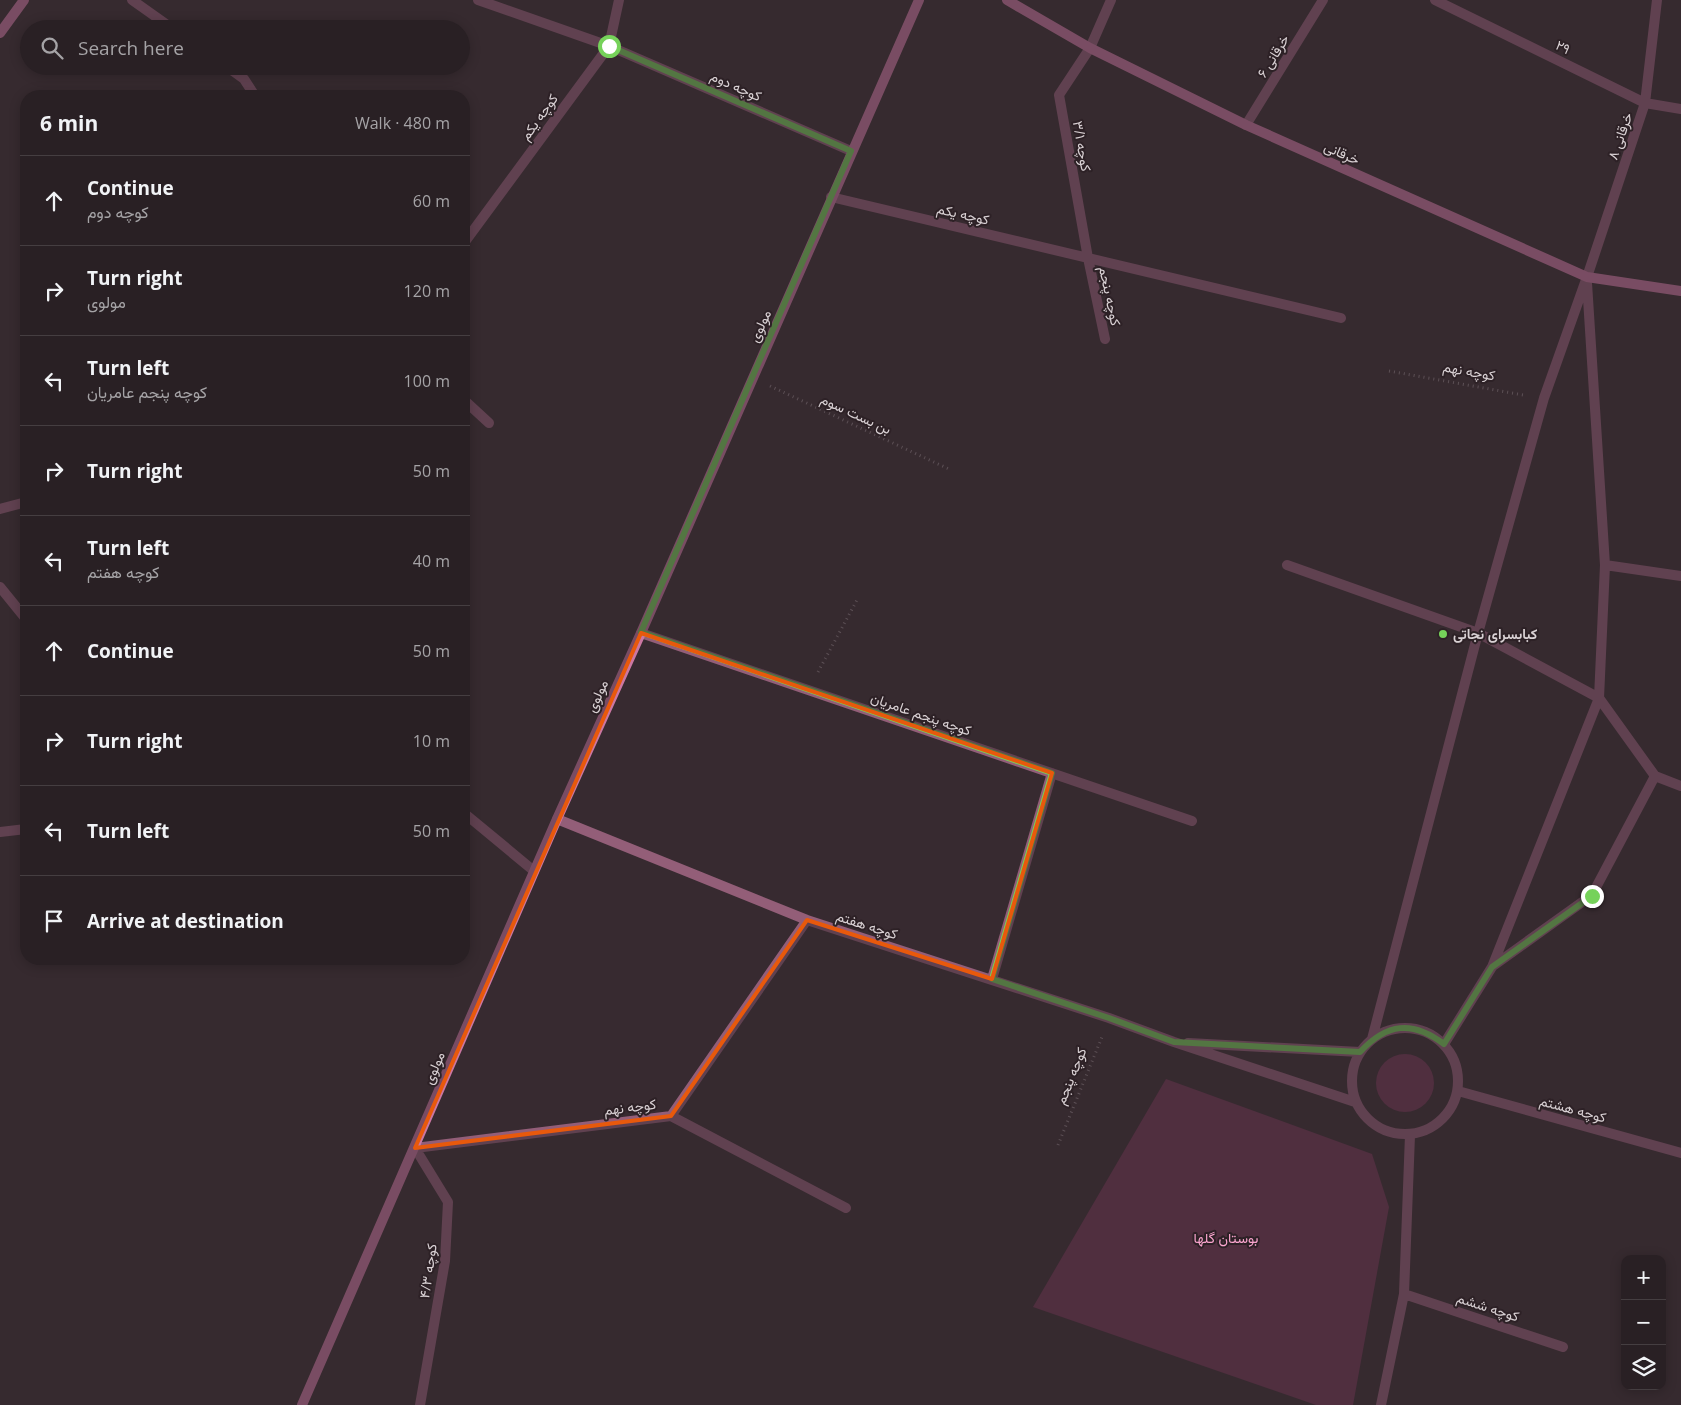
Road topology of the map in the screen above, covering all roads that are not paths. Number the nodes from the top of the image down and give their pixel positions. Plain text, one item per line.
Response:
1 (132, 0) edge
2 (478, 0) edge
3 (619, 0) edge
4 (919, 0) edge
5 (1007, 0) edge
6 (1111, 0) edge
7 (1323, 0) edge
8 (1435, 0) edge
9 (1657, 0) edge
10 (21, 1) edge
11 (160, 20) edge
12 (0, 33) edge
13 (609, 46) junction
14 (1090, 48) junction
15 (238, 75) edge
16 (252, 90) edge
17 (1646, 103) junction
18 (1681, 109) edge
19 (1246, 126) junction
20 (851, 151) junction
21 (831, 197) junction
22 (470, 235) edge
23 (1088, 258) junction
24 (1587, 277) junction
25 (1681, 291) edge
26 (1341, 318) dead end
27 (1105, 339) dead end
28 (470, 406) edge
29 (489, 423) dead end
30 (20, 504) edge
31 (0, 509) edge
32 (1604, 564) junction
33 (1287, 565) dead end
34 (1681, 576) edge
35 (0, 587) edge
36 (20, 612) edge
37 (641, 632) junction
38 (1478, 634) junction
39 (1599, 698) junction
40 (1052, 773) junction
41 (1655, 776) junction
42 (1681, 786) edge
43 (470, 818) edge
44 (557, 818) junction
45 (1192, 821) dead end
46 (20, 830) edge
47 (0, 832) edge
48 (534, 871) junction
49 (808, 920) junction
50 (1492, 967) junction
51 (992, 979) junction
52 (1372, 1039) junction
53 (1174, 1042) junction
54 (1444, 1044) junction
55 (1360, 1052) junction
56 (1458, 1092) junction
57 (1355, 1102) junction
58 (671, 1116) junction
59 (1410, 1135) junction
60 (415, 1148) junction
61 (1681, 1153) edge
62 (846, 1208) dead end
63 (1404, 1294) junction
64 (1563, 1347) dead end
65 (302, 1405) edge
66 (420, 1405) edge
67 (1381, 1405) edge

1 - 11 street
2 - 13 street, کوچه دوم
3 - 13 street, کوچه یکم
4 - 20 street, مولوی
5 - 14 street, خرقانی
6 - 14 street, کوچه ۳/۱
7 - 19 street, خرقانی ۶
8 - 17 street, ۲۹
9 - 17 street, خرقانی ۸
10 - 12 street
13 - 20 street, کوچه دوم
13 - 22 street, کوچه یکم
14 - 19 street, خرقانی
14 - 23 street, کوچه ۳/۱
15 - 16 street
17 - 18 street, ۲۹
17 - 24 street, خرقانی ۸
19 - 24 street, خرقانی
20 - 21 street, مولوی
21 - 23 street, کوچه یکم
21 - 37 street, مولوی
23 - 26 street, کوچه یکم
23 - 27 street, کوچه پنجم
24 - 25 street, خرقانی
24 - 32 street
24 - 38 street, خرقانی ۸
28 - 29 street
30 - 31 street
32 - 34 street
32 - 39 street
33 - 38 street
35 - 36 street
37 - 40 street, کوچه پنجم عامریان
37 - 44 street, مولوی
38 - 39 street
38 - 52 street, خرقانی ۸
39 - 41 street
39 - 50 street
40 - 45 street, کوچه پنجم عامریان
40 - 51 street
41 - 42 street
41 - 50 street
43 - 48 street
44 - 48 street, مولوی
44 - 49 street, کوچه هفتم
46 - 47 street
48 - 60 street, مولوی
49 - 51 street, کوچه هفتم
49 - 58 street, کوچه نهم
50 - 54 street
51 - 53 street, کوچه هفتم
52 - 54 street
52 - 55 street
53 - 55 street
53 - 57 street, کوچه هفتم
54 - 56 street
55 - 57 street
56 - 59 street
56 - 61 street, کوچه هشتم
57 - 59 street
58 - 60 street, کوچه نهم
58 - 62 street
59 - 63 street
60 - 65 street, مولوی
60 - 66 street, کوچه ۴/۳
63 - 64 street, کوچه ششم
63 - 67 street

